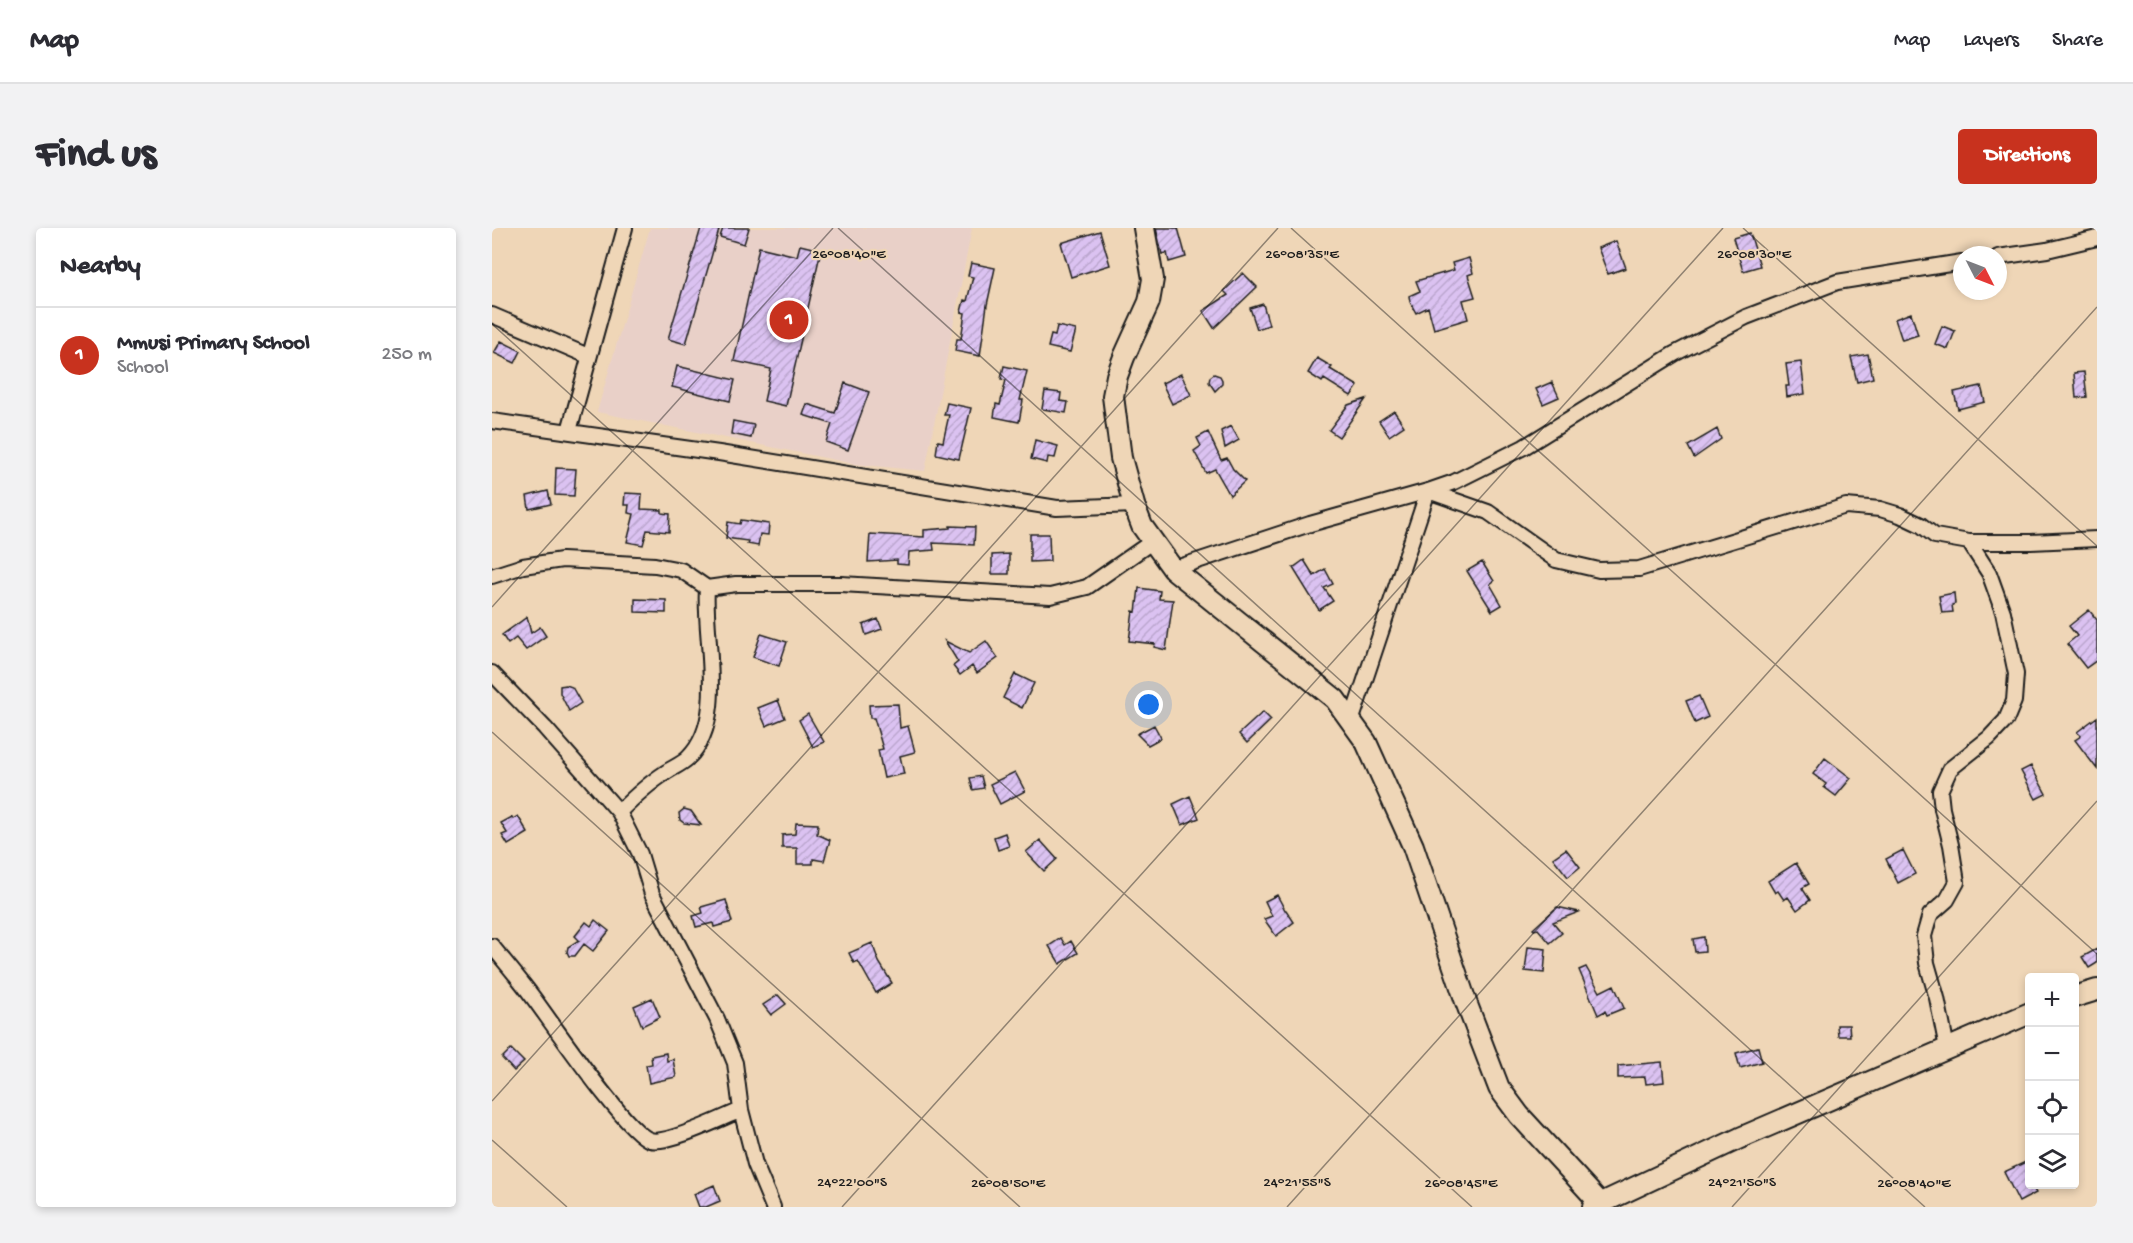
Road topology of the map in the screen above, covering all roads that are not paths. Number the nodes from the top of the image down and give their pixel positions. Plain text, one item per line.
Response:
1 (625, 228) edge
2 (1143, 228) edge
3 (2097, 238) edge
4 (2007, 256) edge
5 (1953, 263) edge
6 (492, 315) edge
7 (588, 357) junction
8 (492, 421) edge
9 (569, 431) junction
10 (1428, 491) junction
11 (1134, 506) junction
12 (2097, 539) edge
13 (1153, 541) junction
14 (1969, 542) junction
15 (1173, 569) junction
16 (492, 576) edge
17 (707, 588) junction
18 (492, 673) edge
19 (1351, 722) junction
20 (619, 812) junction
21 (492, 946) edge
22 (2097, 990) edge
23 (2079, 995) edge
24 (2025, 1015) edge
25 (1947, 1048) junction
26 (741, 1110) junction
27 (1599, 1206) edge
28 (772, 1207) edge

1 - 7 street
2 - 11 street
3 - 4 street
5 - 10 street
6 - 7 street
7 - 9 street
8 - 9 street
9 - 11 street
10 - 14 street
10 - 15 street
10 - 19 street
11 - 13 street
12 - 14 street
13 - 15 street
13 - 17 street
14 - 25 street
15 - 19 street
16 - 17 street
17 - 20 street
18 - 20 street
19 - 27 street
20 - 26 street
21 - 26 street
22 - 23 street
24 - 25 street
25 - 27 street
26 - 28 street

